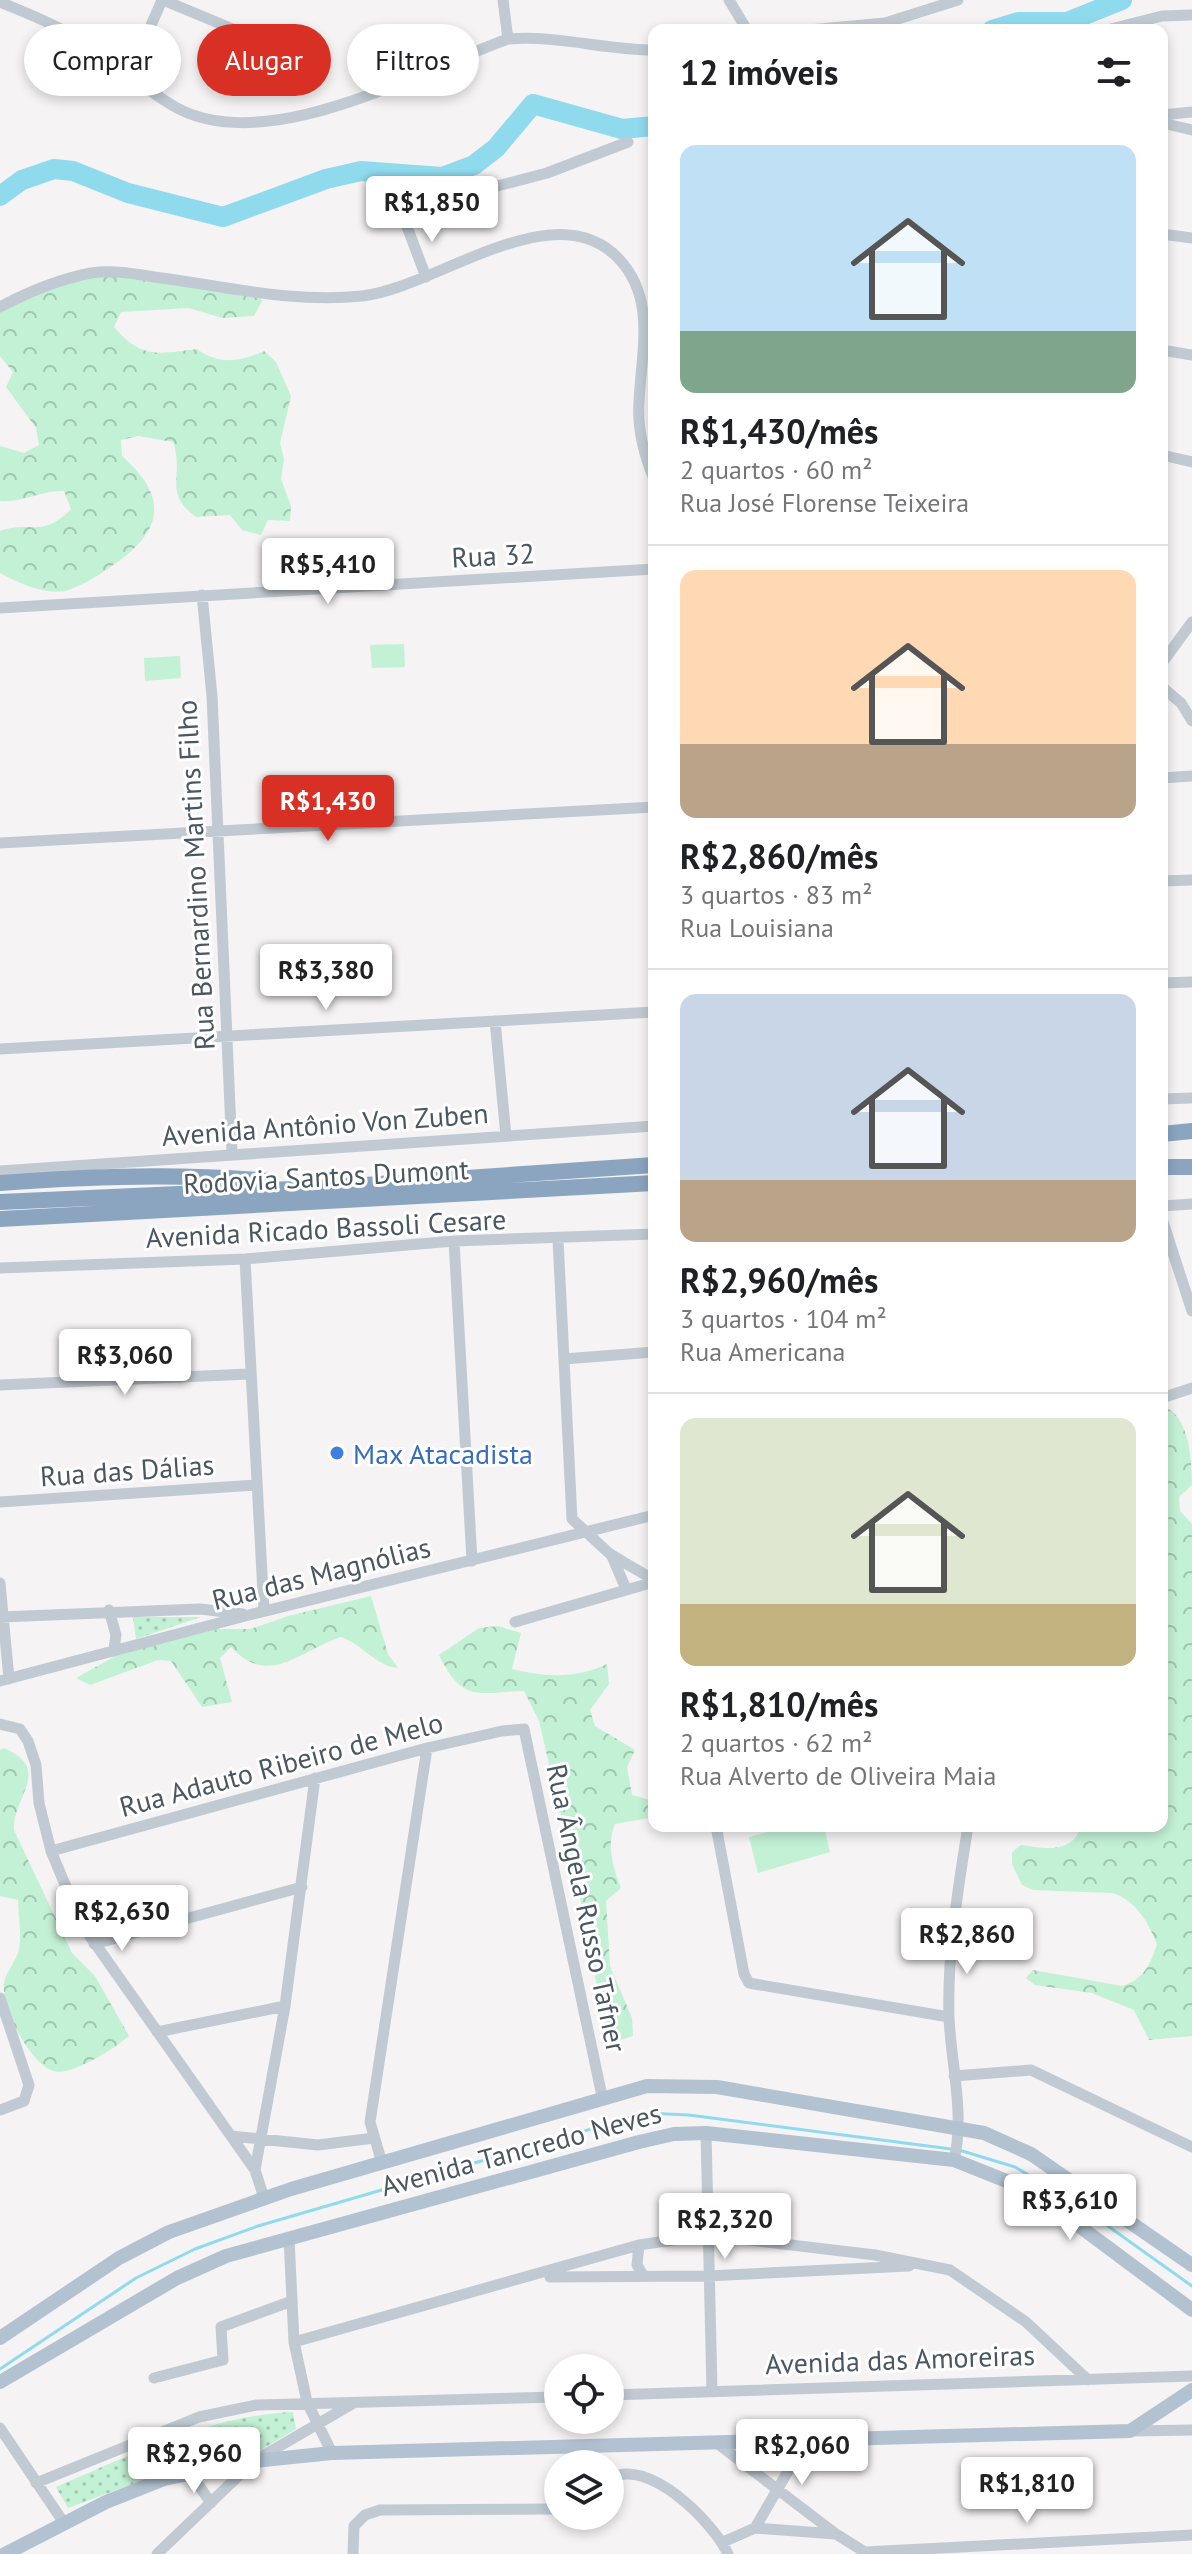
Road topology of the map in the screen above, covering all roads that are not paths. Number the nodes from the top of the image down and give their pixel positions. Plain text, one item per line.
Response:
1 (162, 0) edge
2 (503, 0) edge
3 (729, 0) edge
4 (958, 0) edge
5 (0, 2) edge
6 (1192, 15) edge
7 (47, 24) edge
8 (152, 24) edge
9 (220, 24) edge
10 (743, 24) edge
11 (874, 24) edge
12 (1131, 24) edge
13 (508, 39) junction
14 (648, 50) edge
15 (160, 96) edge
16 (1192, 112) edge
17 (1168, 114) edge
18 (1168, 124) edge
19 (1192, 130) edge
20 (628, 142) dead end
21 (1168, 235) edge
22 (1192, 238) edge
23 (426, 277) junction
24 (0, 307) edge
25 (1168, 351) edge
26 (1192, 355) edge
27 (648, 449) edge
28 (1168, 456) edge
29 (1192, 462) edge
30 (648, 569) edge
31 (202, 595) junction
32 (0, 608) edge
33 (1192, 622) edge
34 (1168, 655) edge
35 (1168, 692) edge
36 (1192, 721) edge
37 (1192, 776) edge
38 (1168, 778) edge
39 (648, 807) edge
40 (218, 832) junction
41 (0, 843) edge
42 (1192, 880) edge
43 (1168, 881) edge
44 (1192, 982) edge
45 (1168, 983) edge
46 (648, 1012) edge
47 (495, 1021) junction
48 (227, 1035) junction
49 (0, 1049) edge
50 (1192, 1098) edge
51 (1168, 1099) edge
52 (648, 1126) edge
53 (1192, 1131) edge
54 (1168, 1133) edge
55 (506, 1136) junction
56 (232, 1153) junction
57 (648, 1165) edge
58 (1168, 1167) edge
59 (1192, 1167) edge
60 (0, 1171) edge
61 (0, 1183) edge
62 (648, 1183) edge
63 (336, 1187) junction
64 (0, 1202) edge
65 (1192, 1204) edge
66 (1168, 1206) edge
67 (29, 1218) junction
68 (0, 1219) edge
69 (0, 1229) edge
70 (648, 1234) edge
71 (1168, 1237) edge
72 (558, 1240) junction
73 (454, 1241) junction
74 (245, 1259) junction
75 (0, 1268) edge
76 (1192, 1311) edge
77 (648, 1352) edge
78 (564, 1359) junction
79 (249, 1374) junction
80 (0, 1385) edge
81 (1192, 1388) edge
82 (1168, 1396) edge
83 (257, 1485) junction
84 (0, 1502) edge
85 (648, 1517) edge
86 (585, 1534) junction
87 (610, 1554) junction
88 (472, 1561) junction
89 (648, 1577) edge
90 (0, 1583) edge
91 (648, 1583) edge
92 (626, 1589) junction
93 (109, 1610) junction
94 (264, 1611) junction
95 (249, 1615) junction
96 (1, 1617) edge
97 (515, 1622) dead end
98 (114, 1649) junction
99 (4, 1680) edge
100 (0, 1724) edge
101 (524, 1729) joint
102 (427, 1748) junction
103 (315, 1778) junction
104 (717, 1832) edge
105 (967, 1832) edge
106 (51, 1851) junction
107 (302, 1887) junction
108 (94, 1944) junction
109 (0, 1998) edge
110 (285, 2006) junction
111 (949, 2017) junction
112 (157, 2032) junction
113 (954, 2076) junction
114 (602, 2096) junction
115 (0, 2110) edge
116 (957, 2131) junction
117 (706, 2133) junction
118 (231, 2136) junction
119 (374, 2138) junction
120 (261, 2140) junction
121 (1192, 2147) edge
122 (955, 2157) junction
123 (382, 2163) junction
124 (255, 2170) junction
125 (264, 2198) junction
126 (707, 2235) junction
127 (289, 2238) junction
128 (639, 2245) junction
129 (933, 2265) junction
130 (1192, 2265) edge
131 (643, 2275) junction
132 (707, 2276) junction
133 (535, 2277) junction
134 (292, 2301) junction
135 (1192, 2310) edge
136 (0, 2338) edge
137 (294, 2342) junction
138 (1192, 2376) edge
139 (154, 2378) dead end
140 (1088, 2380) junction
141 (0, 2382) edge
142 (1192, 2390) edge
143 (712, 2391) junction
144 (624, 2394) edge
145 (544, 2397) edge
146 (307, 2402) junction
147 (356, 2402) junction
148 (317, 2422) junction
149 (0, 2428) edge
150 (1192, 2430) edge
151 (1130, 2431) junction
152 (805, 2442) junction
153 (718, 2444) junction
154 (332, 2453) junction
155 (254, 2461) junction
156 (190, 2473) junction
157 (624, 2474) edge
158 (36, 2483) junction
159 (778, 2492) junction
160 (211, 2503) junction
161 (544, 2509) edge
162 (64, 2523) junction
163 (755, 2528) junction
164 (836, 2534) junction
165 (1192, 2535) edge
166 (723, 2542) junction
167 (910, 2551) edge
168 (866, 2553) edge
169 (5, 2554) edge
170 (157, 2554) edge
171 (353, 2554) edge
172 (728, 2554) edge

1 - 8 street
1 - 9 street
2 - 13 street
3 - 10 street
4 - 11 street
5 - 7 street
6 - 12 street
13 - 14 street
13 - 15 street
16 - 17 street
18 - 19 street
20 - 23 street
21 - 22 street
23 - 24 street
23 - 27 street
25 - 26 street
28 - 29 street
30 - 31 street, Rua 32
31 - 32 street, Rua 32
31 - 40 street, Rua Bernardino Martins Filho
33 - 34 street
35 - 36 street
37 - 38 street
39 - 40 street
40 - 41 street
40 - 48 street, Rua Bernardino Martins Filho
42 - 43 street
44 - 45 street
46 - 47 street
47 - 48 street
47 - 55 street
48 - 49 street
48 - 56 street, Rua Bernardino Martins Filho
50 - 51 street
52 - 55 street, Avenida Antônio Von Zuben
53 - 54 highway
55 - 56 street, Avenida Antônio Von Zuben
56 - 60 street, Avenida Antônio Von Zuben
57 - 63 highway, Rodovia Santos Dumont
58 - 59 highway
61 - 63 highway
62 - 67 highway, Rodovia Santos Dumont
63 - 64 highway, Rodovia Santos Dumont
65 - 66 street
67 - 68 highway, Rodovia Santos Dumont
67 - 69 highway
70 - 72 street, Avenida Ricado Bassoli Cesare
71 - 76 street
72 - 73 street, Avenida Ricado Bassoli Cesare
72 - 78 street
73 - 74 street, Avenida Ricado Bassoli Cesare
73 - 88 street
74 - 75 street, Avenida Ricado Bassoli Cesare
74 - 79 street
77 - 78 street
78 - 86 street
79 - 80 street
79 - 83 street
81 - 82 street
83 - 84 street, Rua das Dálias
83 - 94 street
85 - 86 street, Rua das Magnólias
86 - 87 street
86 - 88 street, Rua das Magnólias
87 - 89 street
87 - 92 street
88 - 94 street, Rua das Magnólias
90 - 96 street
91 - 92 street
92 - 97 street
93 - 95 street
93 - 96 street
93 - 98 street
94 - 95 street, Rua das Magnólias
95 - 98 street, Rua das Magnólias
96 - 99 street
98 - 99 street, Rua das Magnólias
100 - 106 street
101 - 102 street, Rua Adauto Ribeiro de Melo
101 - 114 street, Rua Ângela Russo Tafner
102 - 103 street, Rua Adauto Ribeiro de Melo
102 - 119 street
103 - 106 street, Rua Adauto Ribeiro de Melo
103 - 107 street
104 - 111 street
105 - 111 street
106 - 108 street
107 - 108 street
107 - 110 street
108 - 112 street
109 - 115 street
110 - 112 street
110 - 120 street
111 - 113 street
112 - 118 street
113 - 116 street
113 - 121 street
114 - 116 main road
114 - 123 main road
116 - 122 street
116 - 130 main road
117 - 122 main road, Avenida Tancredo Neves
117 - 126 street
117 - 127 main road, Avenida Tancredo Neves
118 - 120 street
118 - 124 street
119 - 120 street
119 - 123 street
120 - 124 street
122 - 135 main road, Avenida Tancredo Neves
123 - 125 main road
124 - 125 street
125 - 136 main road
126 - 128 street
126 - 129 street
126 - 132 street
127 - 134 street
127 - 141 main road, Avenida Tancredo Neves
128 - 131 street
128 - 133 street
129 - 132 street
129 - 140 street
131 - 132 street
131 - 133 street
132 - 143 street
133 - 137 street
134 - 137 street
134 - 139 street
137 - 146 street
138 - 140 street, Avenida das Amoreiras
140 - 143 street, Avenida das Amoreiras
142 - 151 main road
143 - 144 street, Avenida das Amoreiras
145 - 147 street
146 - 147 street
146 - 148 street
146 - 158 street
147 - 148 street
148 - 154 street
148 - 155 street
149 - 158 street
150 - 151 street
151 - 152 main road
152 - 153 main road
152 - 159 street
153 - 154 main road
153 - 159 street
154 - 155 main road
155 - 156 main road
155 - 160 street
156 - 160 street
156 - 162 main road
157 - 166 street
158 - 162 street
159 - 163 street
159 - 164 street
160 - 170 street
161 - 171 street
162 - 169 main road
163 - 164 street
163 - 166 street
164 - 168 street
165 - 167 street
166 - 172 street
167 - 168 street

